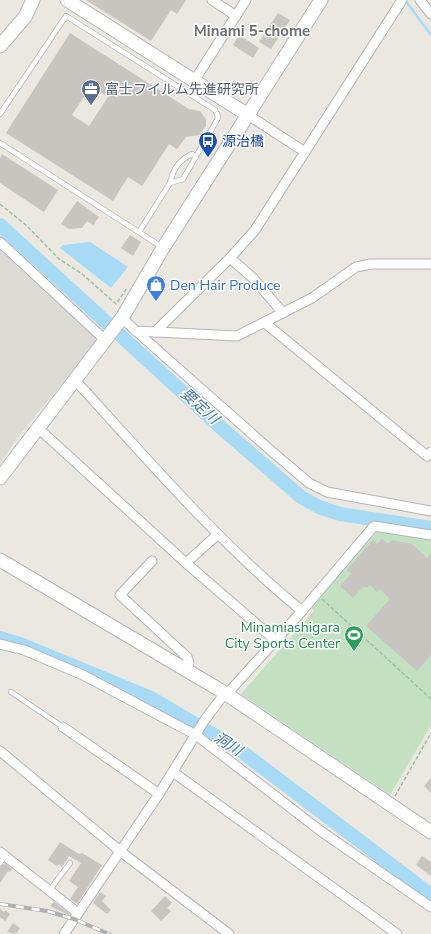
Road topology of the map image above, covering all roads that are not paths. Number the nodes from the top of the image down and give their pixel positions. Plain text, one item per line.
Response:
1 (33, 0) edge
2 (67, 0) edge
3 (212, 0) edge
4 (246, 0) edge
5 (321, 0) edge
6 (402, 0) edge
7 (236, 16) junction
8 (0, 46) edge
9 (194, 80) junction
10 (0, 114) edge
11 (248, 115) junction
12 (0, 142) edge
13 (304, 152) junction
14 (195, 156) junction
15 (170, 183) junction
16 (139, 232) junction
17 (0, 242) edge
18 (163, 248) junction
19 (230, 258) junction
20 (431, 264) edge
21 (283, 313) junction
22 (122, 318) junction
23 (265, 323) junction
24 (136, 331) junction
25 (154, 332) junction
26 (106, 340) junction
27 (75, 380) junction
28 (38, 428) junction
29 (431, 452) edge
30 (0, 478) edge
31 (431, 511) edge
32 (217, 535) junction
33 (431, 535) edge
34 (0, 560) edge
35 (152, 561) dead end
36 (186, 564) junction
37 (302, 611) junction
38 (275, 640) junction
39 (0, 644) edge
40 (186, 669) junction
41 (12, 692) dead end
42 (226, 694) junction
43 (63, 727) joint
44 (196, 733) junction
45 (0, 751) edge
46 (173, 772) junction
47 (159, 794) junction
48 (431, 832) edge
49 (120, 851) junction
50 (2, 857) edge
51 (70, 863) dead end
52 (49, 891) junction
53 (431, 907) edge
54 (78, 913) junction
55 (64, 934) edge
56 (229, 934) edge
57 (397, 934) edge

1 - 8 street
2 - 9 street
3 - 7 street
4 - 7 street
5 - 11 street
6 - 13 street
7 - 9 street
9 - 11 street
10 - 14 lane
11 - 13 street
11 - 18 street
12 - 16 lane
13 - 19 street
14 - 15 lane
14 - 15 lane
15 - 16 lane
16 - 18 lane
17 - 26 street
18 - 22 street
19 - 21 street
19 - 25 street
20 - 21 street
21 - 23 street
22 - 24 street
22 - 26 street
23 - 25 street
23 - 29 street
24 - 25 street
24 - 31 street
26 - 27 street
27 - 28 street
27 - 32 street
28 - 30 street
28 - 36 street
32 - 36 street
32 - 37 street
33 - 37 street
34 - 40 street
35 - 40 street
36 - 38 street
37 - 38 street
38 - 42 street
39 - 44 street
40 - 42 street
41 - 43 lane
42 - 44 street
42 - 48 street
43 - 47 street
44 - 46 street
44 - 53 street
45 - 49 street
46 - 47 street
46 - 57 street
47 - 49 street
49 - 54 street
49 - 56 street
50 - 52 street
51 - 52 lane
52 - 54 street
54 - 55 street

